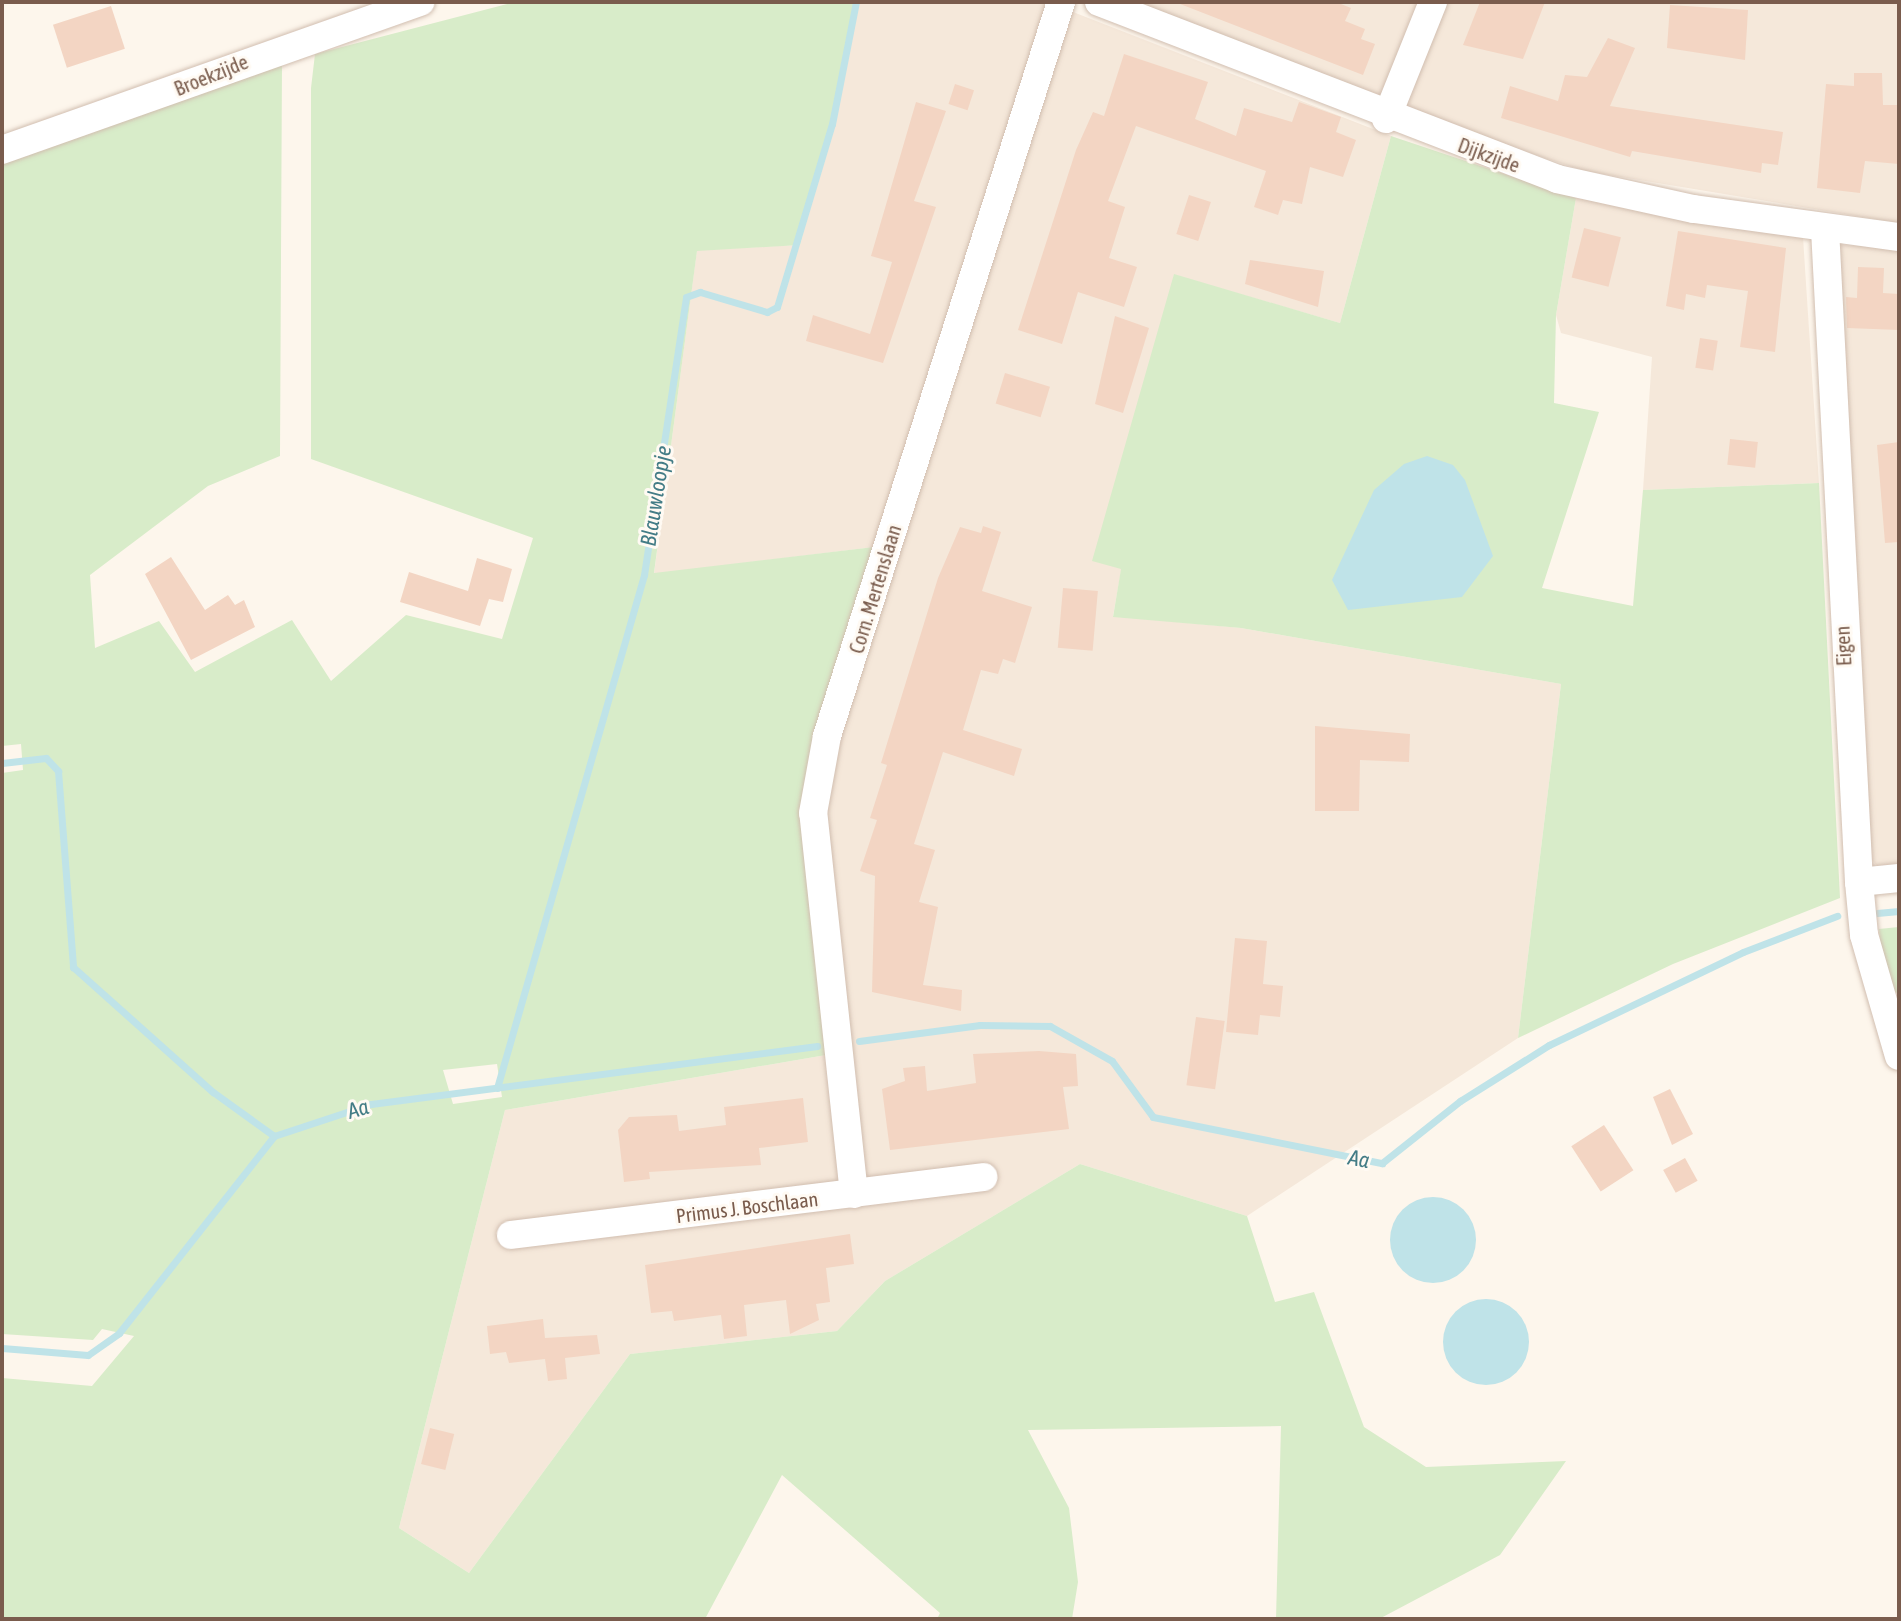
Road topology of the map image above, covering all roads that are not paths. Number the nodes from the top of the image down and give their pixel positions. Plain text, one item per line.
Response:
1 (421, 2) edge
2 (1061, 2) edge
3 (1099, 2) edge
4 (1433, 2) edge
5 (1386, 119) junction
6 (2, 150) edge
7 (1825, 229) junction
8 (1899, 237) edge
9 (1899, 878) edge
10 (1860, 889) junction
11 (1891, 1016) edge
12 (1899, 1056) edge
13 (983, 1177) dead end
14 (854, 1194) junction
15 (511, 1235) dead end

1 - 6 street, Broekzijde
2 - 14 street, Corn. Mertenslaan
3 - 5 street, Dijkzijde
4 - 5 street
5 - 7 street, Dijkzijde
7 - 8 street, Dijkzijde
7 - 10 street, Eigen
9 - 10 street
10 - 11 street, Eigen
11 - 12 street, Eigen
13 - 14 street, Primus J. Boschlaan
14 - 15 street, Primus J. Boschlaan

